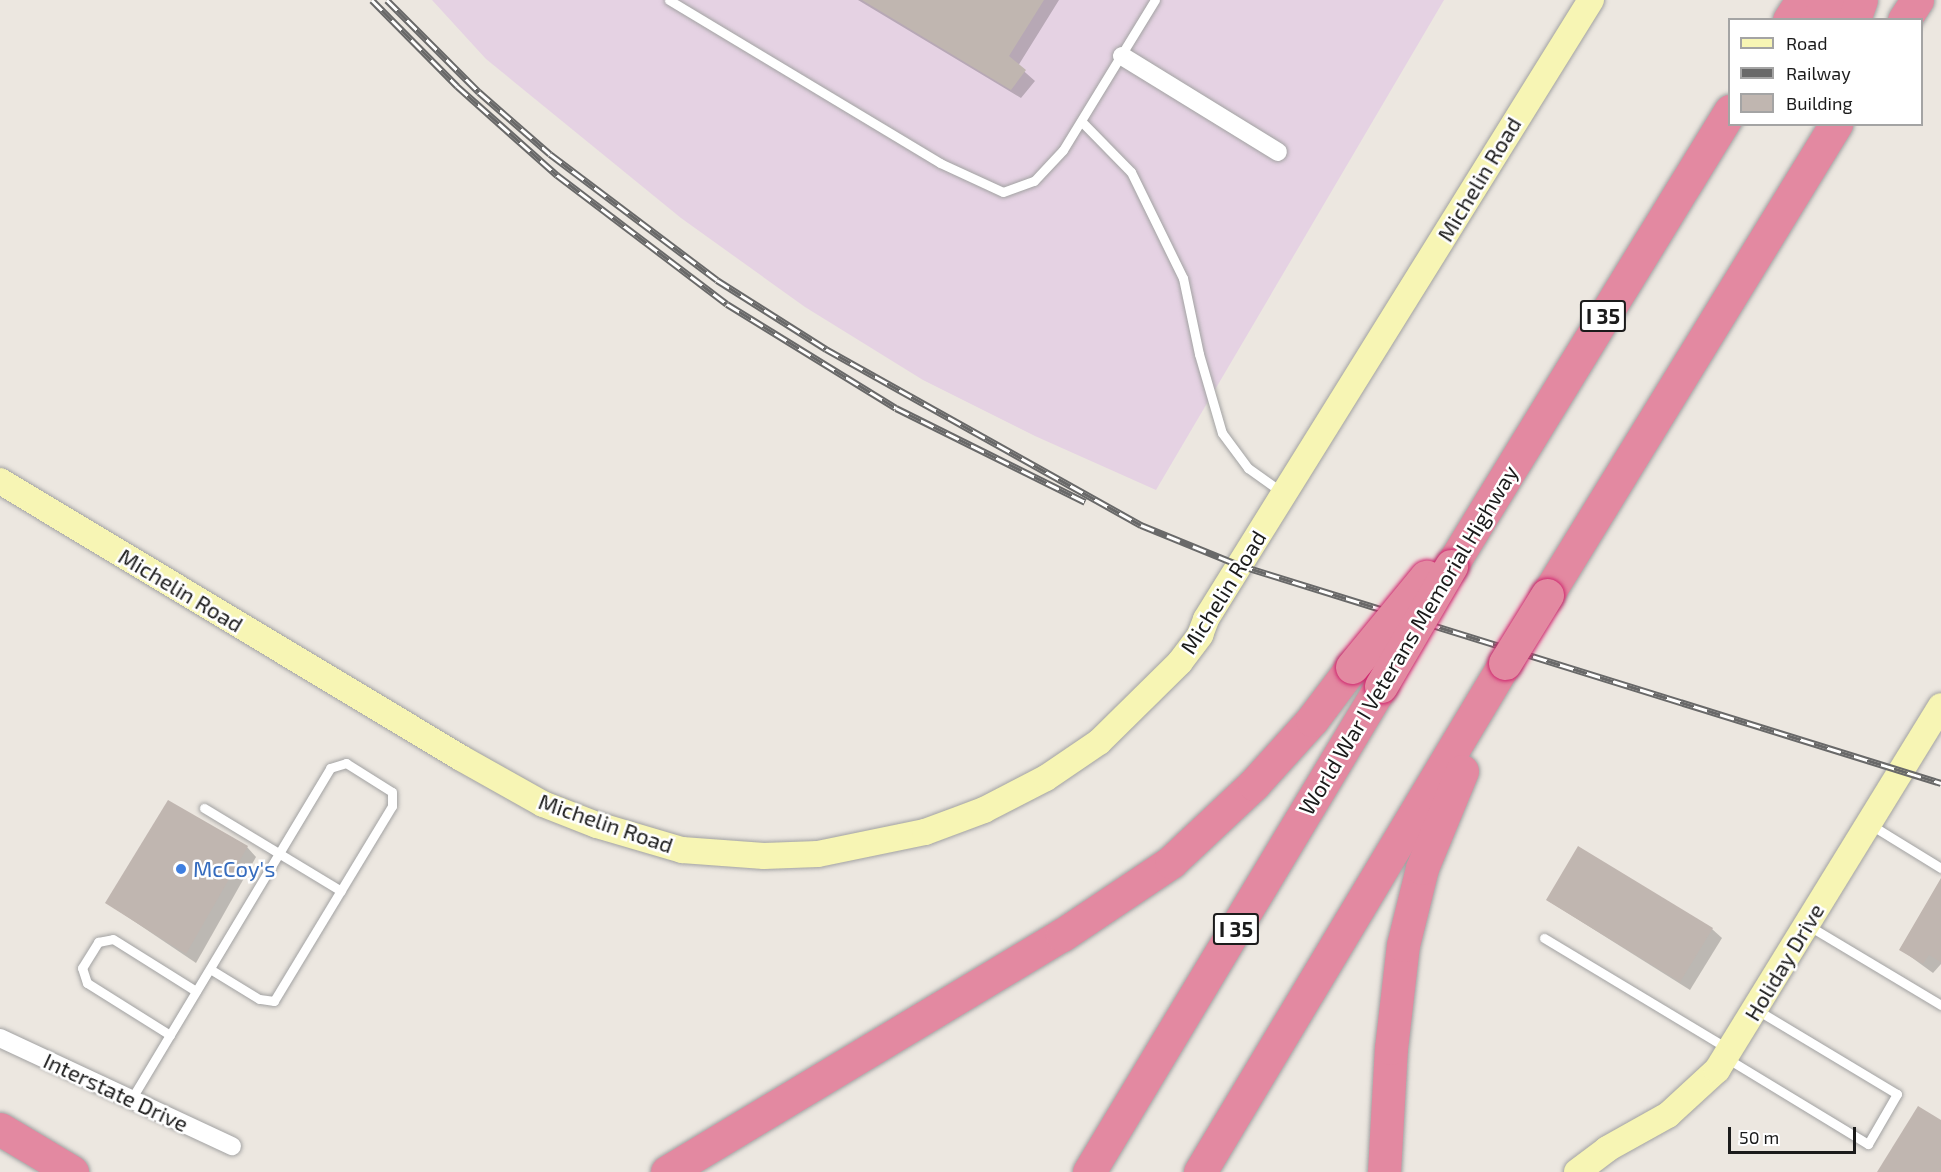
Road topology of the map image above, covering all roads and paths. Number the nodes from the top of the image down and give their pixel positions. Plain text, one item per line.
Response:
1 (669, 0) edge
2 (1155, 0) edge
3 (1591, 0) edge
4 (1802, 0) edge
5 (1835, 0) edge
6 (1861, 0) edge
7 (1917, 0) edge
8 (1790, 18) edge
9 (1818, 18) edge
10 (1855, 18) edge
11 (1905, 18) edge
12 (1122, 56) junction
13 (1725, 118) edge
14 (1082, 122) junction
15 (1812, 126) edge
16 (1835, 126) edge
17 (1278, 152) dead end
18 (1787, 201) junction
19 (0, 481) edge
20 (1283, 494) junction
21 (1445, 564) junction
22 (1941, 706) edge
23 (1482, 712) junction
24 (204, 808) dead end
25 (1868, 824) junction
26 (279, 854) junction
27 (1941, 868) edge
28 (341, 891) junction
29 (1806, 925) junction
30 (1544, 938) dead end
31 (210, 969) junction
32 (196, 991) junction
33 (1941, 1005) edge
34 (1755, 1009) junction
35 (170, 1035) junction
36 (0, 1038) edge
37 (1728, 1054) junction
38 (132, 1098) junction
39 (0, 1129) edge
40 (29, 1146) junction
41 (232, 1146) dead end
42 (72, 1172) edge
43 (96, 1172) edge
44 (667, 1172) edge
45 (1089, 1172) edge
46 (1200, 1172) edge
47 (1384, 1172) edge
48 (1577, 1172) edge

1 - 14 lane
2 - 12 lane
3 - 20 street, Michelin Road
4 - 8 highway
5 - 9 highway
6 - 10 highway
7 - 11 highway
12 - 14 lane
12 - 17 street
13 - 21 highway, World War I Veterans Memorial Highway / I 35
14 - 20 lane
15 - 18 highway
16 - 18 highway
18 - 23 highway, bridge
19 - 20 street, Michelin Road
21 - 44 highway, bridge
21 - 45 highway, World War I Veterans Memorial Highway / I 35, bridge
22 - 25 street, Holiday Drive
23 - 46 highway
23 - 47 highway
24 - 26 lane
25 - 27 lane
25 - 29 street, Holiday Drive
26 - 28 lane
26 - 28 lane
26 - 31 lane
28 - 31 lane
29 - 33 lane
29 - 34 street, Holiday Drive
30 - 37 lane
31 - 32 lane
32 - 35 lane
32 - 35 lane
34 - 37 street, Holiday Drive
34 - 37 lane
35 - 38 lane
36 - 38 street, Interstate Drive
37 - 48 street, Holiday Drive
38 - 41 street, Interstate Drive
39 - 40 highway
40 - 42 highway
40 - 43 highway

